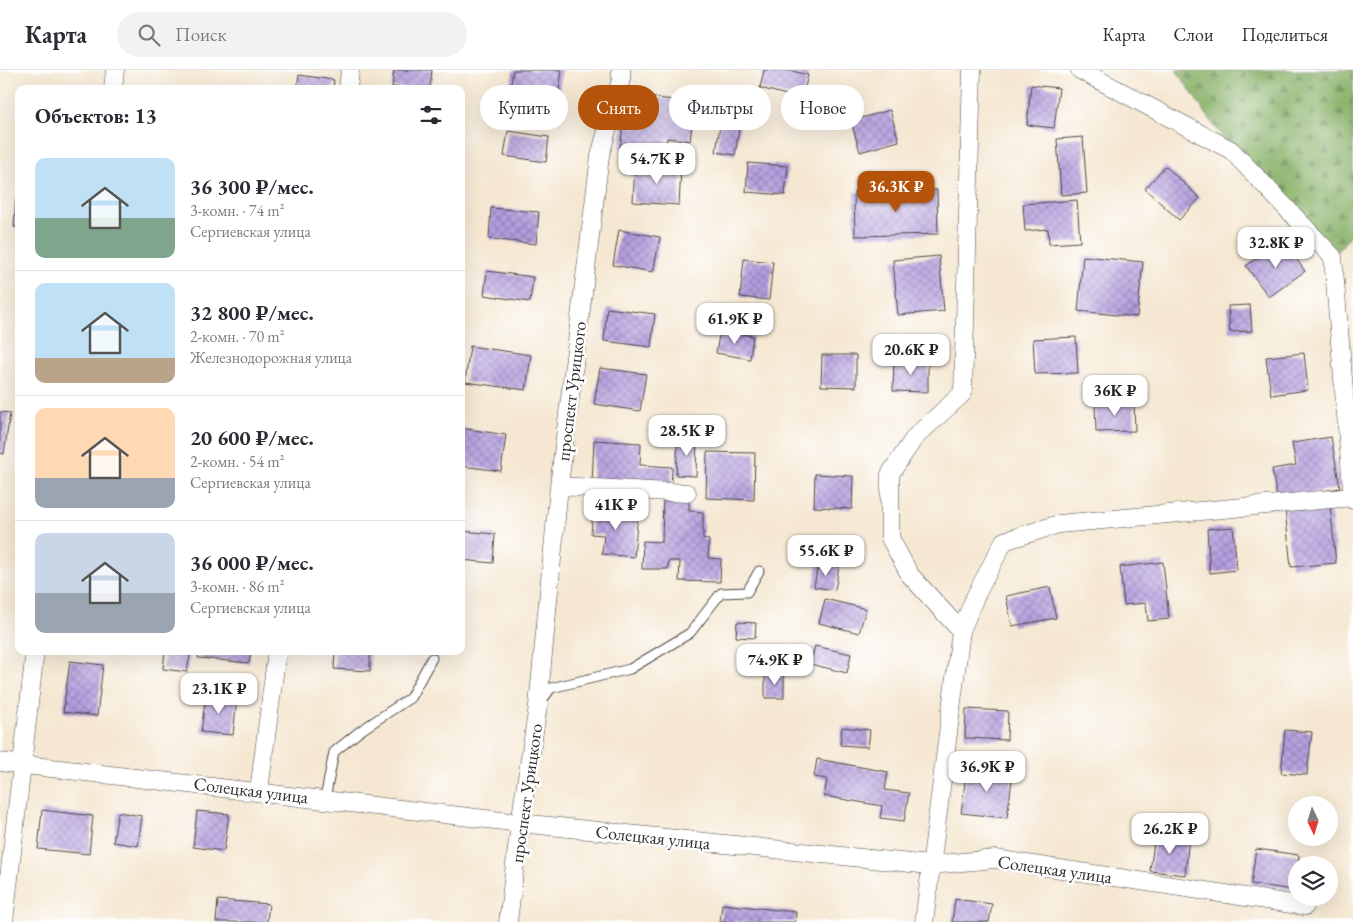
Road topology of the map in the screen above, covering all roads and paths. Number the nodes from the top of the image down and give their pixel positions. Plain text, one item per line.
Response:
1 (115, 70) edge
2 (350, 70) edge
3 (621, 70) edge
4 (972, 70) edge
5 (1080, 70) edge
6 (113, 85) edge
7 (348, 85) edge
8 (559, 486) junction
9 (687, 493) dead end
10 (1353, 499) edge
11 (759, 571) dead end
12 (961, 631) junction
13 (35, 655) edge
14 (276, 655) edge
15 (432, 658) dead end
16 (538, 706) junction
17 (0, 762) edge
18 (22, 764) junction
19 (259, 791) junction
20 (325, 799) junction
21 (520, 823) junction
22 (930, 865) junction
23 (1288, 903) edge
24 (4, 922) edge
25 (508, 922) edge
26 (924, 922) edge

1 - 6 street
2 - 7 street
3 - 8 street, проспект Урицкого
4 - 12 street
5 - 10 street
8 - 9 street
8 - 16 street, проспект Урицкого
10 - 12 street
11 - 16 lane
12 - 22 street
13 - 18 street
14 - 19 street
15 - 20 lane
16 - 21 street, проспект Урицкого
17 - 18 street, Солецкая улица
18 - 19 street, Солецкая улица
18 - 24 street
19 - 20 street, Солецкая улица
20 - 21 street, Солецкая улица
21 - 22 street, Солецкая улица
21 - 25 street, проспект Урицкого
22 - 23 street, Солецкая улица
22 - 26 street

